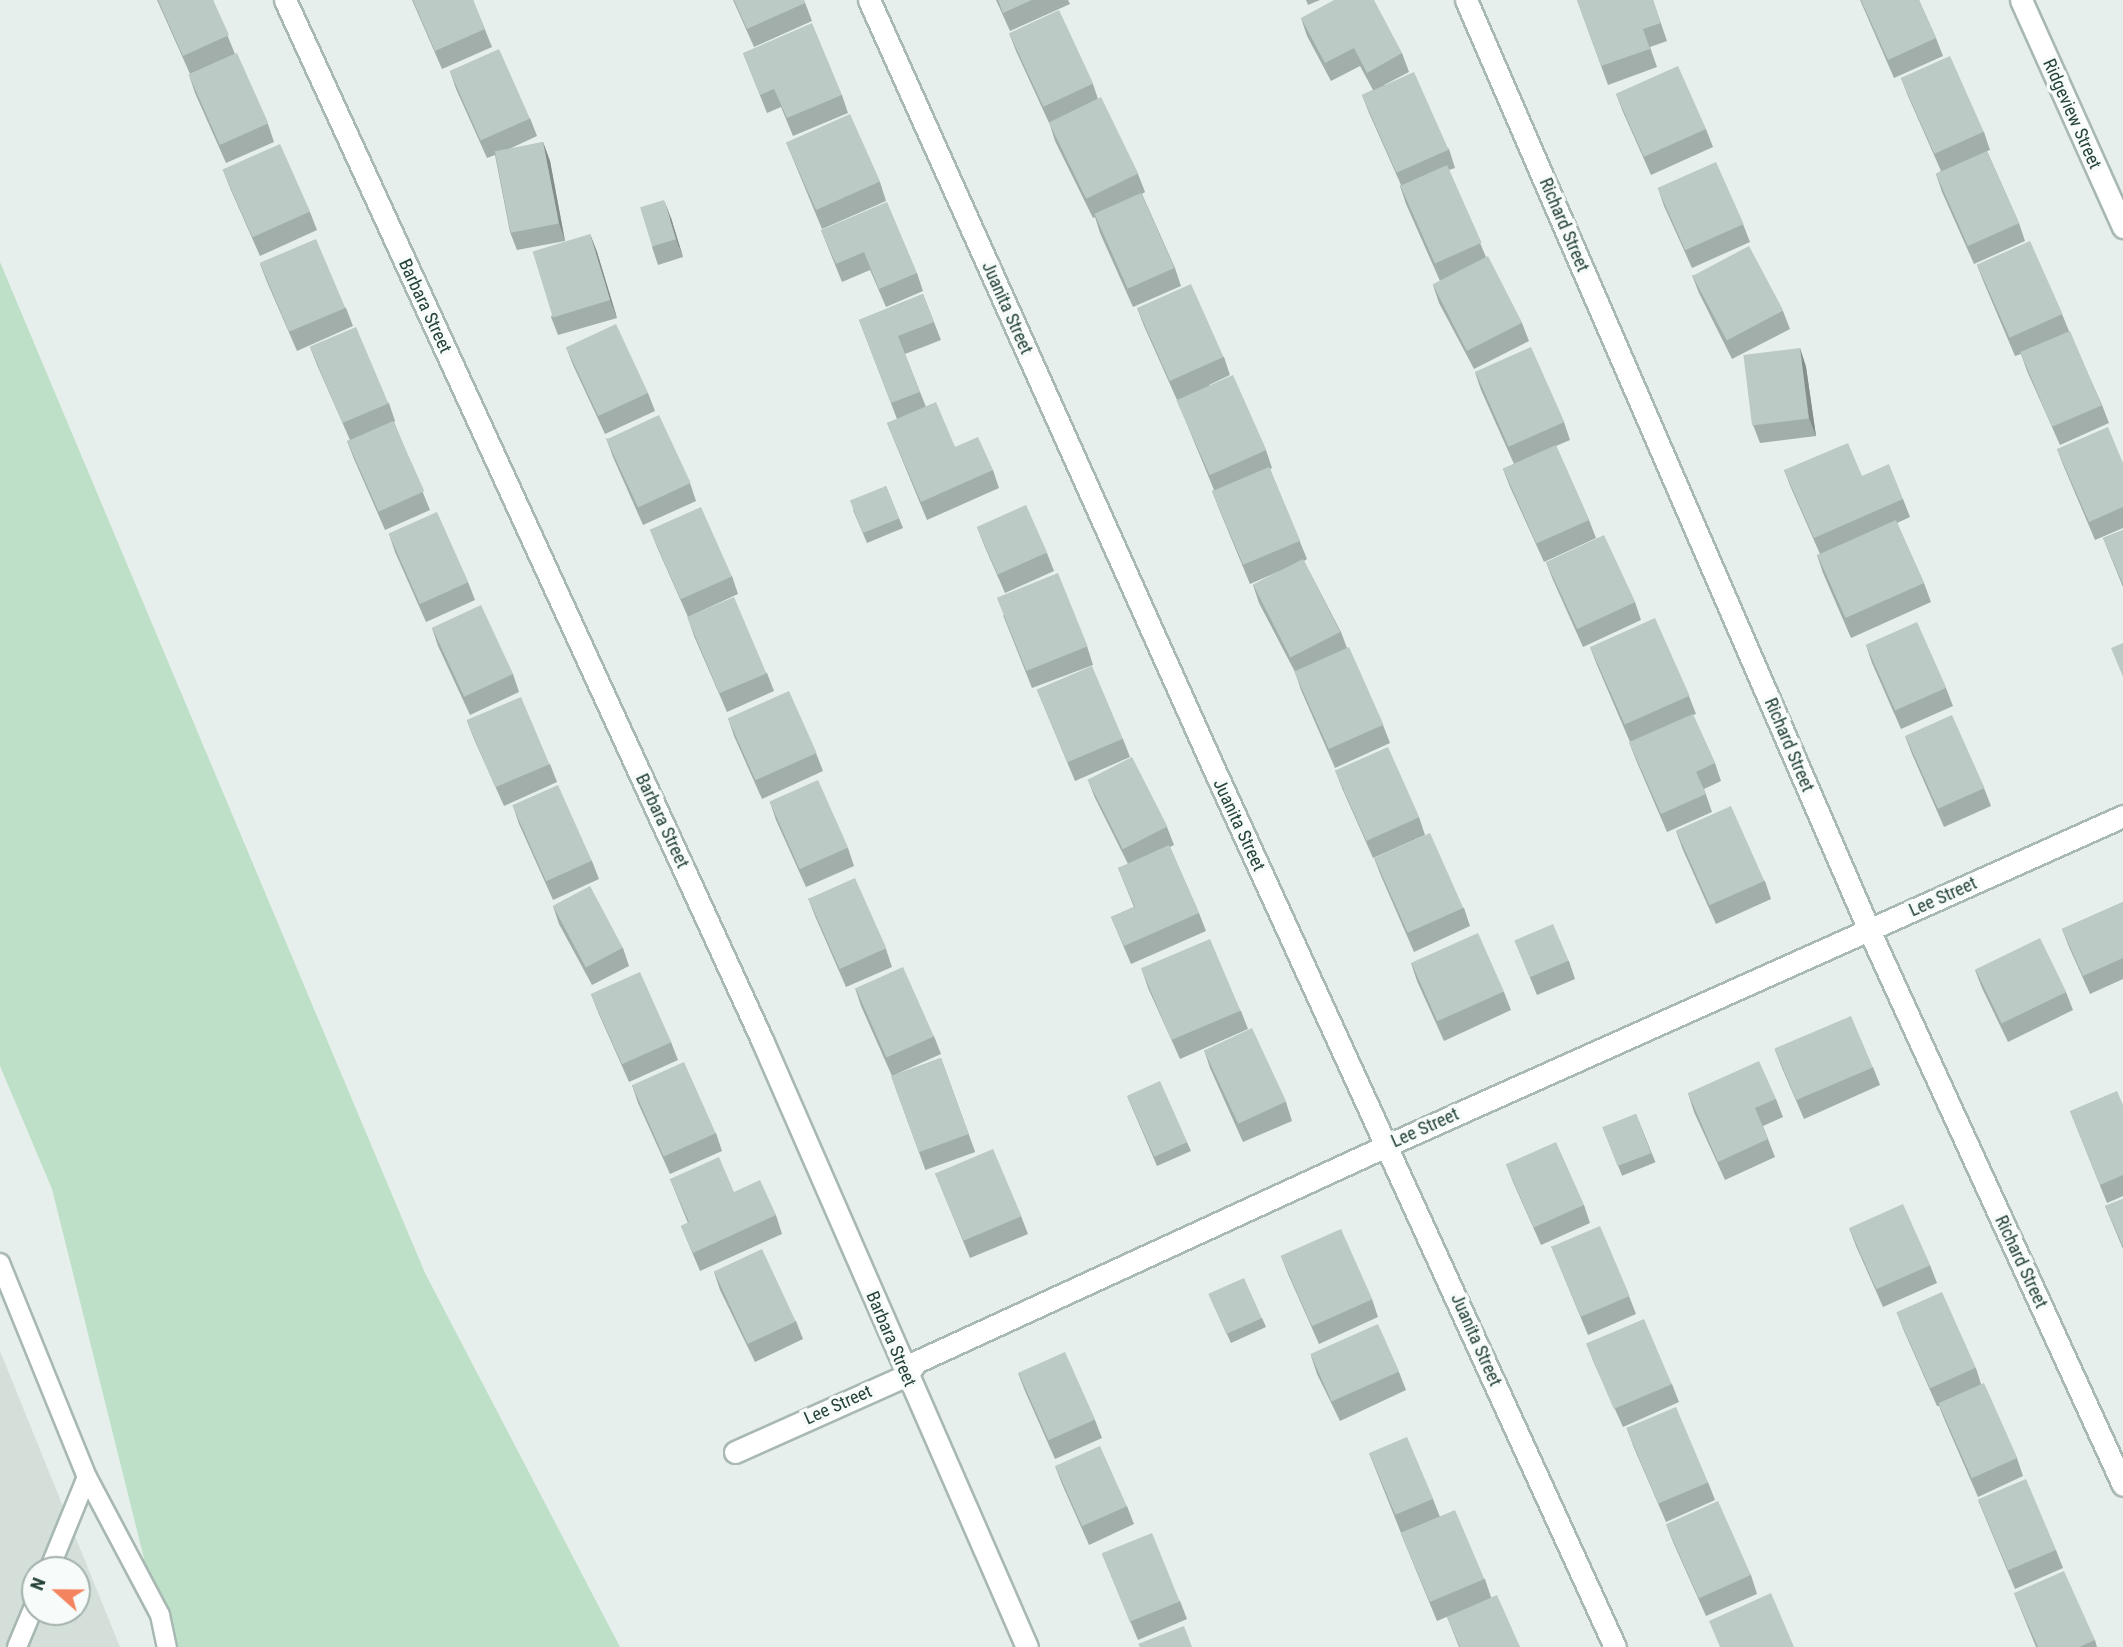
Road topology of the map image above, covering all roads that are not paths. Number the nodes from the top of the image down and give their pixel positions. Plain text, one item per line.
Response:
1 (285, 0) edge
2 (869, 0) edge
3 (1466, 0) edge
4 (2021, 0) edge
5 (2123, 227) edge
6 (2123, 816) edge
7 (1869, 930) junction
8 (1388, 1145) junction
9 (0, 1264) edge
10 (907, 1375) junction
11 (735, 1451) dead end
12 (87, 1477) junction
13 (2123, 1485) edge
14 (55, 1556) edge
15 (26, 1626) edge
16 (18, 1647) edge
17 (167, 1647) edge
18 (1027, 1647) edge
19 (1615, 1647) edge

1 - 10 street, Barbara Street
2 - 8 street, Juanita Street
3 - 7 street, Richard Street
4 - 5 street, Ridgeview Street
6 - 7 street, Lee Street
7 - 8 street, Lee Street
7 - 13 street, Richard Street
8 - 10 street, Lee Street
8 - 19 street, Juanita Street
9 - 12 lane
10 - 11 street, Lee Street
10 - 18 street, Barbara Street
12 - 14 lane
12 - 17 lane
15 - 16 lane

